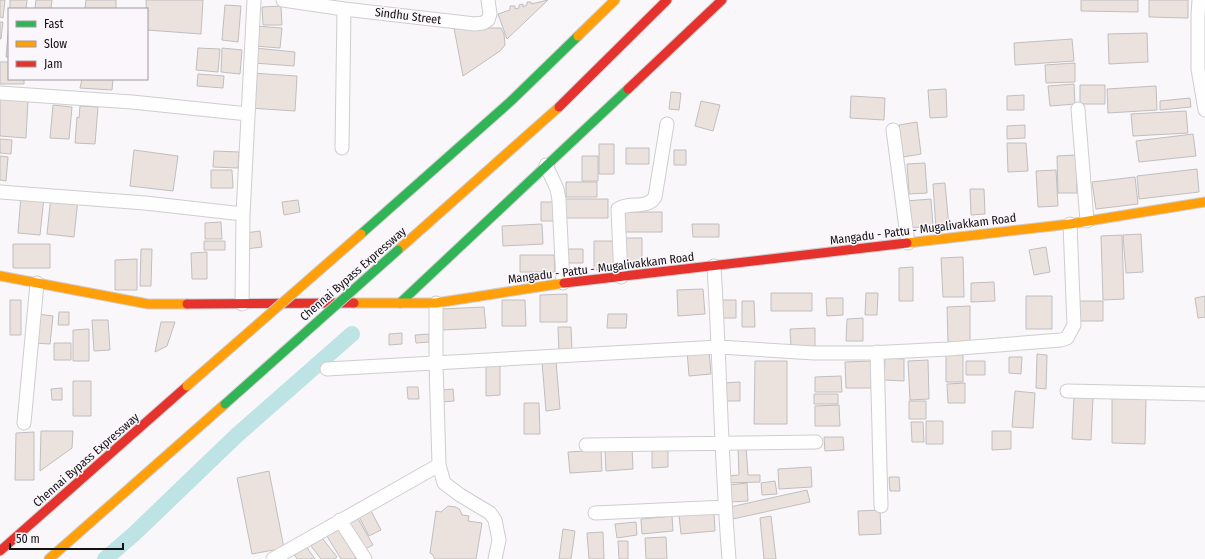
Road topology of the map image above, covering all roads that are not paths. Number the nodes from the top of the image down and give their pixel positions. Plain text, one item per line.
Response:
1 (254, 0) edge
2 (283, 0) edge
3 (488, 0) edge
4 (615, 0) edge
5 (667, 0) edge
6 (722, 0) edge
7 (1200, 0) edge
8 (344, 9) junction
9 (0, 93) edge
10 (1078, 109) dead end
11 (1205, 110) edge
12 (248, 114) junction
13 (667, 124) dead end
14 (893, 130) dead end
15 (342, 148) dead end
16 (546, 165) junction
17 (0, 192) edge
18 (1205, 202) edge
19 (244, 214) junction
20 (1087, 221) junction
21 (1070, 224) junction
22 (908, 243) junction
23 (714, 266) junction
24 (0, 276) edge
25 (621, 277) junction
26 (37, 283) junction
27 (563, 283) junction
28 (400, 303) junction
29 (436, 303) junction
30 (242, 304) junction
31 (719, 347) junction
32 (878, 352) junction
33 (436, 363) junction
34 (327, 369) dead end
35 (1067, 391) dead end
36 (1205, 394) edge
37 (24, 423) dead end
38 (816, 442) dead end
39 (721, 443) junction
40 (586, 445) dead end
41 (439, 465) junction
42 (881, 506) dead end
43 (725, 507) junction
44 (595, 513) dead end
45 (340, 520) junction
46 (0, 551) edge
47 (49, 559) edge
48 (273, 559) edge
49 (365, 559) edge
50 (495, 559) edge
51 (729, 559) edge

1 - 12 street
2 - 8 street, Sindhu Street
3 - 8 street, Sindhu Street
4 - 46 main road, Chennai Bypass Expressway, bridge
5 - 47 main road, Chennai Bypass Expressway, bridge
6 - 16 main road
7 - 11 street
8 - 15 street
9 - 12 street
10 - 20 street
12 - 19 street
13 - 25 street
14 - 22 street
16 - 27 street
16 - 28 main road
17 - 19 street
18 - 20 main road, Mangadu - Pattu - Mugalivakkam Road
19 - 30 street
20 - 21 main road, Mangadu - Pattu - Mugalivakkam Road
21 - 22 main road, Mangadu - Pattu - Mugalivakkam Road
21 - 32 street
22 - 23 main road, Mangadu - Pattu - Mugalivakkam Road
23 - 25 main road, Mangadu - Pattu - Mugalivakkam Road
23 - 31 street
24 - 26 main road, Mangadu - Pattu - Mugalivakkam Road
25 - 27 main road, Mangadu - Pattu - Mugalivakkam Road
26 - 30 main road, Mangadu - Pattu - Mugalivakkam Road
26 - 37 street
27 - 29 main road, Mangadu - Pattu - Mugalivakkam Road
28 - 29 main road, Mangadu - Pattu - Mugalivakkam Road
28 - 30 main road, Mangadu - Pattu - Mugalivakkam Road
29 - 33 street
31 - 32 street
31 - 33 street
31 - 39 street
32 - 42 street
33 - 34 street
33 - 41 street
35 - 36 street
38 - 39 street
39 - 40 street
39 - 43 street
41 - 45 street
41 - 50 street
43 - 44 street
43 - 51 street
45 - 48 street
45 - 49 street

